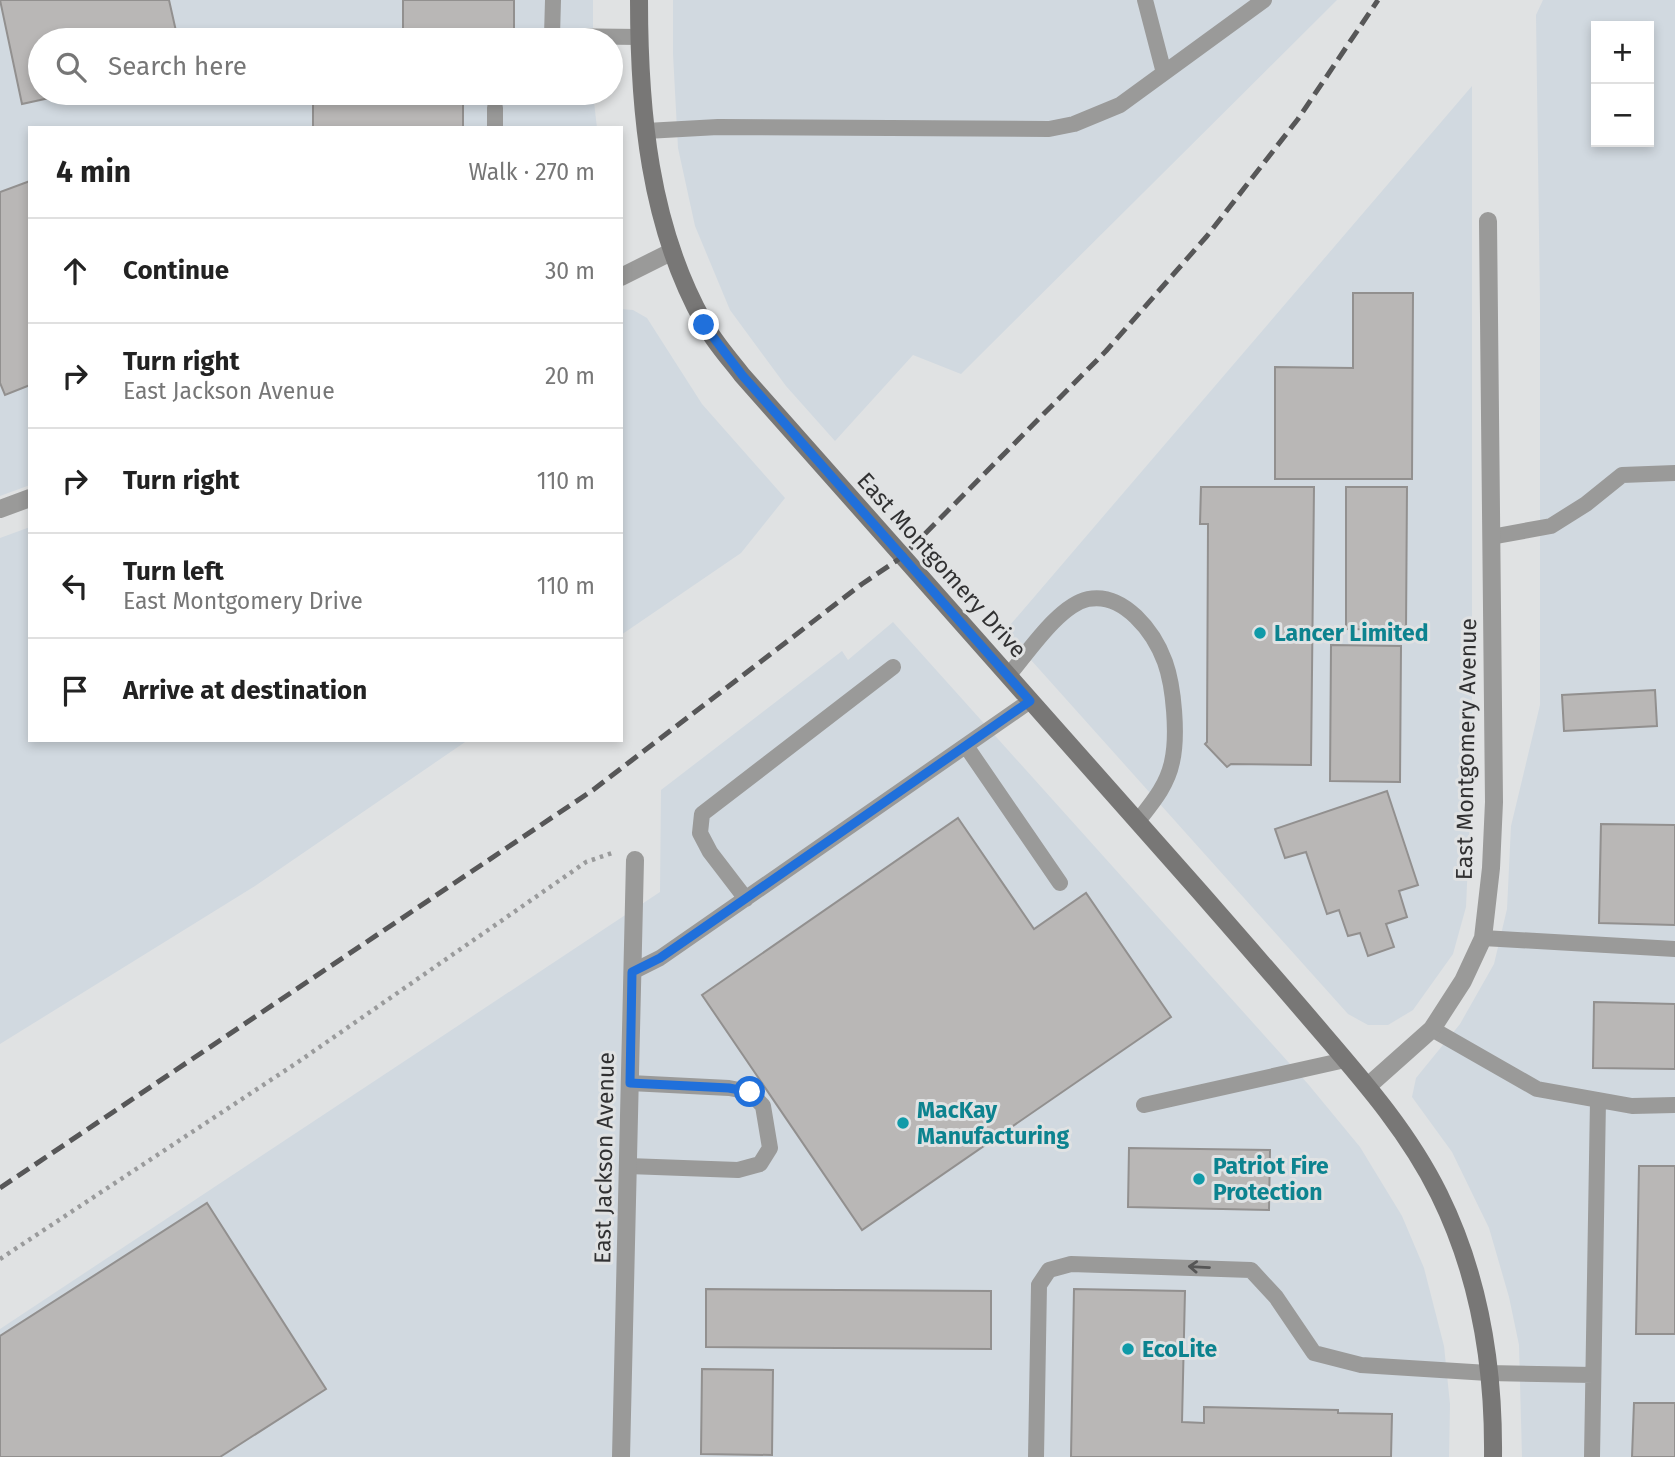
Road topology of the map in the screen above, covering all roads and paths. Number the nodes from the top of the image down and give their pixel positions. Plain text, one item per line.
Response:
1 (553, 0) edge
2 (639, 0) edge
3 (1145, 0) edge
4 (1265, 0) edge
5 (552, 28) edge
6 (623, 37) edge
7 (640, 37) junction
8 (1164, 73) junction
9 (495, 108) dead end
10 (495, 126) edge
11 (646, 131) junction
12 (1488, 221) dead end
13 (671, 252) junction
14 (623, 276) edge
15 (1675, 473) edge
16 (28, 499) edge
17 (0, 509) edge
18 (1492, 537) junction
19 (893, 667) dead end
20 (1008, 676) junction
21 (1030, 701) junction
22 (966, 746) junction
23 (1138, 821) junction
24 (635, 860) joint
25 (1060, 883) dead end
26 (746, 899) junction
27 (1483, 938) junction
28 (1675, 949) edge
29 (632, 972) junction
30 (1432, 1029) junction
31 (1345, 1060) junction
32 (630, 1083) junction
33 (1368, 1086) junction
34 (1598, 1100) junction
35 (1144, 1105) dead end
36 (1675, 1105) edge
37 (628, 1166) junction
38 (0, 1259) edge
39 (1488, 1373) junction
40 (1593, 1375) junction
41 (621, 1457) edge
42 (1036, 1457) edge
43 (1493, 1457) edge
44 (1592, 1457) edge

1 - 5 lane
2 - 7 main road, East Montgomery Drive
3 - 8 lane
4 - 8 lane
6 - 7 lane
7 - 11 main road, East Montgomery Drive
8 - 11 lane
9 - 10 lane
11 - 13 main road, East Montgomery Drive
12 - 18 street, East Montgomery Avenue
13 - 14 street
13 - 20 main road, East Montgomery Drive
15 - 18 lane
16 - 17 street
18 - 27 street, East Montgomery Avenue
19 - 26 lane
20 - 21 main road, East Montgomery Drive
20 - 23 lane
21 - 22 lane
21 - 23 main road, East Montgomery Drive
22 - 25 lane
22 - 26 lane
23 - 31 main road, East Montgomery Drive
24 - 29 street, East Jackson Avenue
24 - 38 path
26 - 29 lane
27 - 28 lane
27 - 30 street, East Montgomery Avenue
29 - 32 street, East Jackson Avenue
30 - 33 street, East Montgomery Avenue
30 - 34 lane
31 - 33 main road, East Montgomery Drive
31 - 35 lane
32 - 37 street, East Jackson Avenue
32 - 37 lane
33 - 39 main road
34 - 36 lane
34 - 40 lane
37 - 41 street, East Jackson Avenue
39 - 40 lane
39 -> 42 lane
39 - 43 main road
40 - 44 lane

